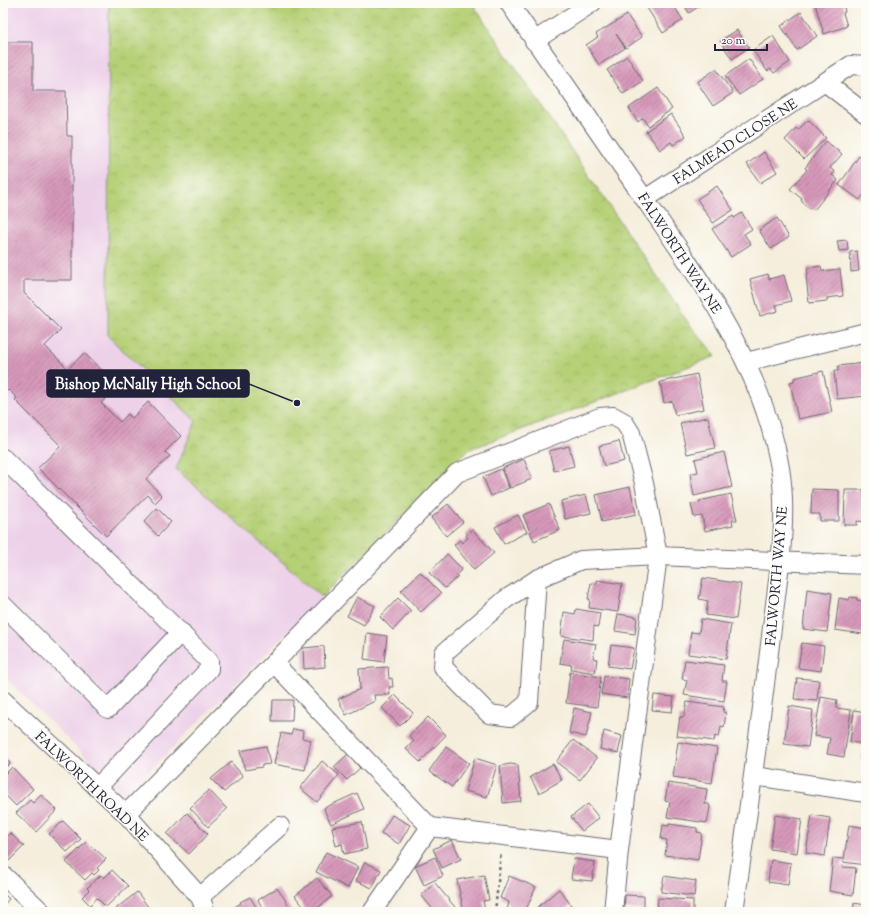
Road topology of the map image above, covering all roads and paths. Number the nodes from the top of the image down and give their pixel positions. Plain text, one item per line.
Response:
1 (509, 3) edge
2 (592, 3) edge
3 (534, 40) junction
4 (866, 66) edge
5 (826, 83) junction
6 (866, 114) edge
7 (645, 199) junction
8 (866, 332) edge
9 (746, 362) junction
10 (6, 467) edge
11 (658, 556) junction
12 (780, 562) junction
13 (866, 565) edge
14 (537, 578) junction
15 (3, 606) edge
16 (181, 632) junction
17 (274, 663) junction
18 (5, 705) edge
19 (754, 776) junction
20 (97, 788) junction
21 (866, 793) edge
22 (126, 814) junction
23 (280, 826) dead end
24 (430, 827) junction
25 (503, 836) junction
26 (619, 850) junction
27 (3, 874) edge
28 (203, 904) edge
29 (42, 912) edge
30 (372, 912) edge
31 (495, 912) edge
32 (613, 912) edge
33 (734, 912) edge

1 - 3 street, FALWORTH WAY NE
2 - 3 street
3 - 7 street, FALWORTH WAY NE
4 - 5 street, FALMEAD CLOSE NE
5 - 6 street
5 - 7 street, FALMEAD CLOSE NE
7 - 9 street, FALWORTH WAY NE
8 - 9 street
9 - 12 street, FALWORTH WAY NE
10 - 16 street
11 - 12 street
11 - 14 street
11 - 17 street
11 - 26 street
12 - 13 street
12 - 19 street, FALWORTH WAY NE
14 - 14 street
15 - 16 street
16 - 20 street
17 - 22 street
17 - 24 street
18 - 20 street, FALWORTH ROAD NE
19 - 21 street
19 - 33 street, FALWORTH WAY NE
20 - 22 street, FALWORTH ROAD NE
22 - 28 street, FALWORTH ROAD NE
23 - 28 street
24 - 25 street
24 - 30 street
25 - 26 street
25 - 31 path
26 - 32 street
27 - 29 street

